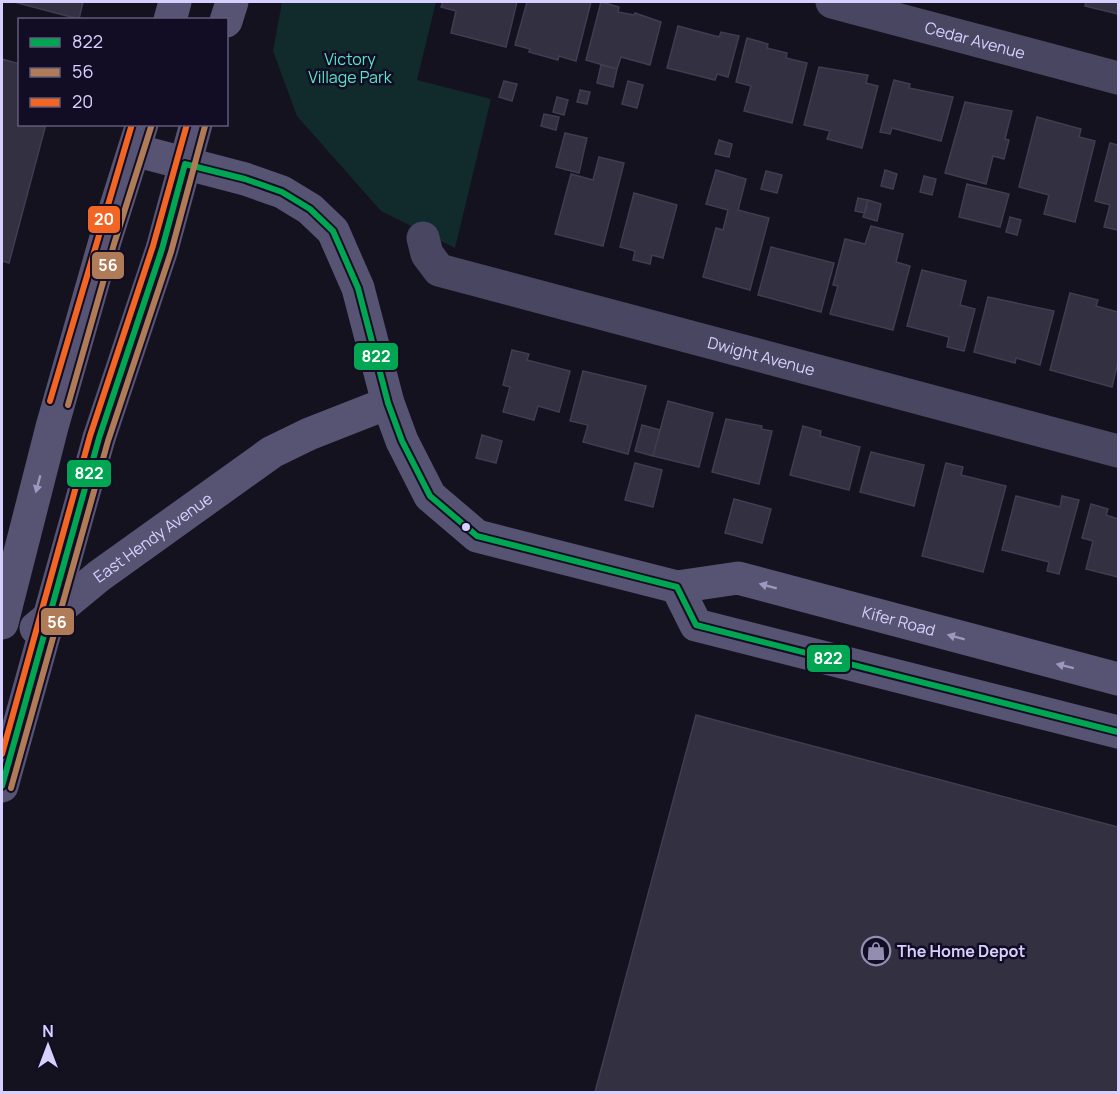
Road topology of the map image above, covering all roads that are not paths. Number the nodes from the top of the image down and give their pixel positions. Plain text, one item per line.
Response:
1 (175, 2) edge
2 (232, 2) edge
3 (832, 2) edge
4 (171, 18) edge
5 (227, 18) edge
6 (1119, 78) edge
7 (195, 126) edge
8 (138, 137) edge
9 (185, 164) junction
10 (423, 238) dead end
11 (388, 403) junction
12 (1119, 451) edge
13 (677, 587) junction
14 (2, 623) edge
15 (1119, 679) edge
16 (1119, 732) edge
17 (2, 744) edge
18 (2, 786) edge

1 - 4 main road
2 - 5 main road
3 - 6 street, Cedar Avenue
7 - 9 main road
8 - 9 main road, Kifer Road
8 -> 14 main road
9 - 11 main road, Kifer Road
9 - 18 main road, bridge
10 - 12 street, Dwight Avenue
11 - 13 main road, Kifer Road
11 - 17 main road, East Hendy Avenue
15 -> 13 main road, Kifer Road
13 - 16 main road

